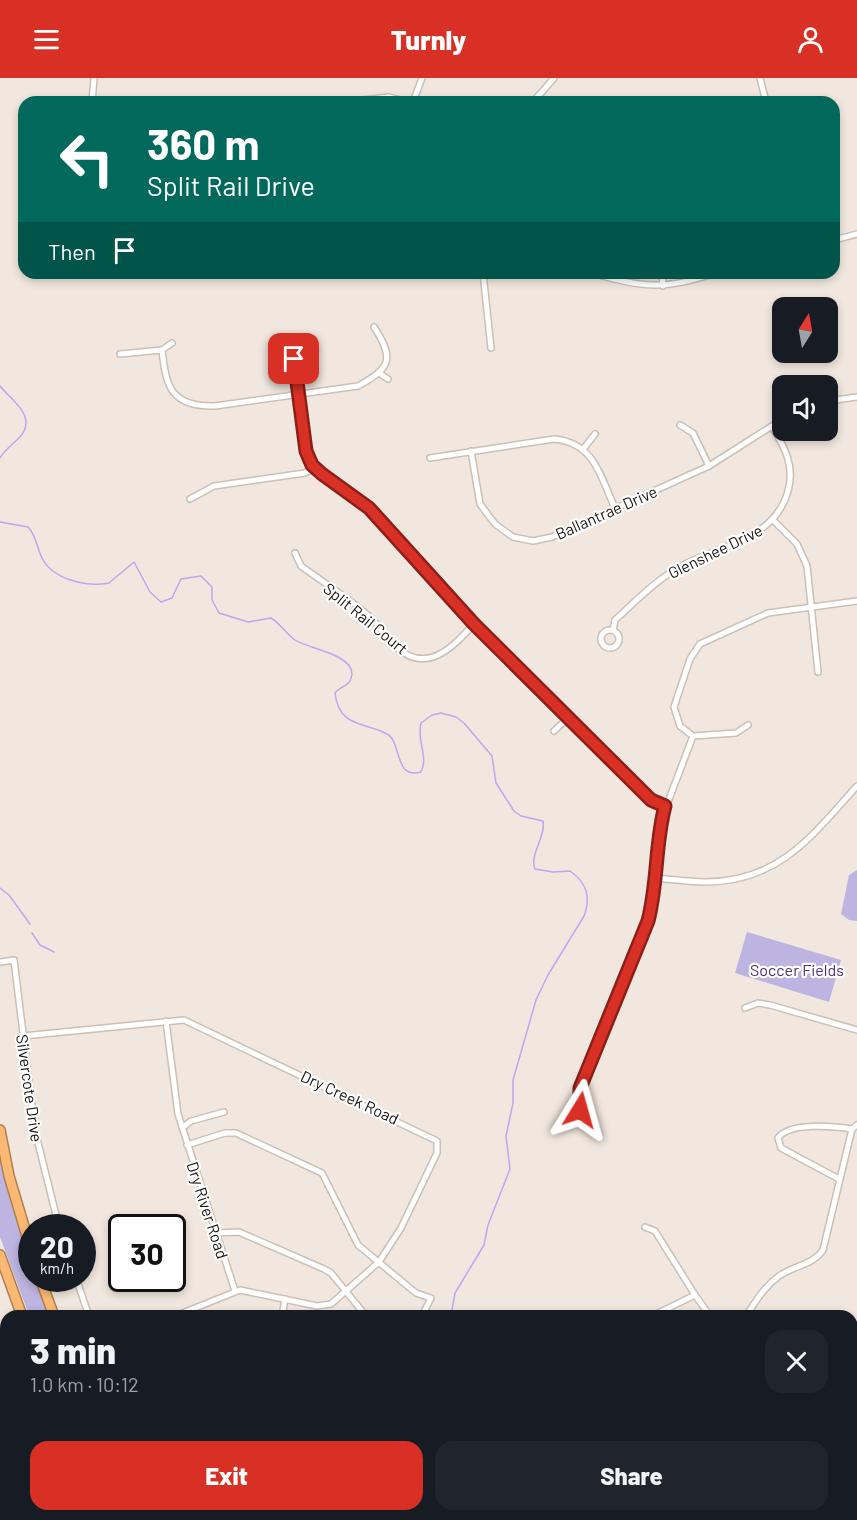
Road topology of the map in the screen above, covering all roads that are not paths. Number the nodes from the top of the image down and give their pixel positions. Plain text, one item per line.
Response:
1 (94, 78) edge
2 (422, 78) edge
3 (554, 78) edge
4 (760, 78) edge
5 (92, 96) edge
6 (415, 96) edge
7 (538, 96) edge
8 (764, 96) edge
9 (857, 234) edge
10 (840, 238) edge
11 (484, 279) edge
12 (613, 279) edge
13 (662, 279) edge
14 (696, 279) edge
15 (663, 286) junction
16 (374, 327) dead end
17 (274, 341) dead end
18 (172, 343) dead end
19 (491, 348) dead end
20 (162, 350) junction
21 (120, 354) dead end
22 (379, 373) junction
23 (388, 379) dead end
24 (300, 394) junction
25 (857, 397) edge
26 (838, 400) edge
27 (680, 424) dead end
28 (772, 427) edge
29 (595, 434) dead end
30 (781, 441) edge
31 (584, 448) junction
32 (471, 451) junction
33 (430, 458) dead end
34 (709, 466) junction
35 (315, 468) junction
36 (190, 499) dead end
37 (615, 508) junction
38 (774, 521) junction
39 (295, 553) dead end
40 (857, 601) edge
41 (812, 606) junction
42 (474, 624) junction
43 (613, 630) dead end
44 (818, 672) dead end
45 (568, 718) junction
46 (748, 725) dead end
47 (554, 731) dead end
48 (693, 736) junction
49 (857, 786) edge
50 (665, 806) junction
51 (654, 878) junction
52 (0, 962) edge
53 (745, 1008) dead end
54 (166, 1021) junction
55 (857, 1030) edge
56 (23, 1036) junction
57 (224, 1112) dead end
58 (854, 1127) edge
59 (182, 1128) junction
60 (585, 1128) dead end
61 (0, 1130) edge
62 (187, 1145) junction
63 (839, 1179) junction
64 (20, 1214) edge
65 (55, 1214) edge
66 (645, 1227) dead end
67 (215, 1233) junction
68 (0, 1255) edge
69 (379, 1262) junction
70 (235, 1291) junction
71 (45, 1292) edge
72 (81, 1292) edge
73 (346, 1293) junction
74 (695, 1295) junction
75 (285, 1299) junction
76 (20, 1310) edge
77 (52, 1310) edge
78 (87, 1310) edge
79 (193, 1310) edge
80 (283, 1310) edge
81 (361, 1310) edge
82 (425, 1310) edge
83 (664, 1310) edge
84 (706, 1310) edge
85 (750, 1310) edge

1 - 5 street
2 - 6 street
3 - 7 street
4 - 8 street
9 - 10 street
11 - 19 street
12 - 15 street
13 - 15 street
14 - 15 street
16 - 22 street
17 - 24 street
18 - 20 street
20 - 21 street
20 - 24 street
22 - 23 street
22 - 24 street
24 - 35 street
25 - 26 street
27 - 34 street
28 - 34 street, Ballantrae Drive
29 - 31 street
30 - 38 street, Glenshee Drive
31 - 32 street
31 - 37 street
32 - 33 street
32 - 37 street, Ballantrae Drive
34 - 37 street, Ballantrae Drive
35 - 36 street
35 - 42 street
38 - 41 street
38 - 43 street, Glenshee Drive
39 - 42 street, Split Rail Court
40 - 41 street
41 - 44 street
41 - 48 street
42 - 45 street
45 - 47 street
45 - 50 street
46 - 48 street
48 - 50 street
49 - 51 street
50 - 51 street
51 - 60 street
52 - 56 street, Silvercote Drive
53 - 55 street
54 - 56 street, Dry Creek Road
54 - 59 street, Dry River Road
54 - 69 street, Dry Creek Road
56 - 65 street, Silvercote Drive
57 - 59 street
58 - 63 street
58 - 63 street
59 - 62 street, Dry River Road
61 - 64 highway
62 - 67 street, Dry River Road
62 - 69 street
63 - 85 street
66 - 74 street
67 - 70 street, Dry River Road
67 - 73 street
68 - 76 highway
69 - 73 street, Dry Creek Road
69 - 82 street
70 - 75 street, Dry Creek Road
70 - 79 street, Dry Creek Road
71 - 77 highway
72 - 78 street
73 - 75 street, Dry Creek Road
73 - 81 street
74 - 83 street
74 - 84 street
75 - 80 street

